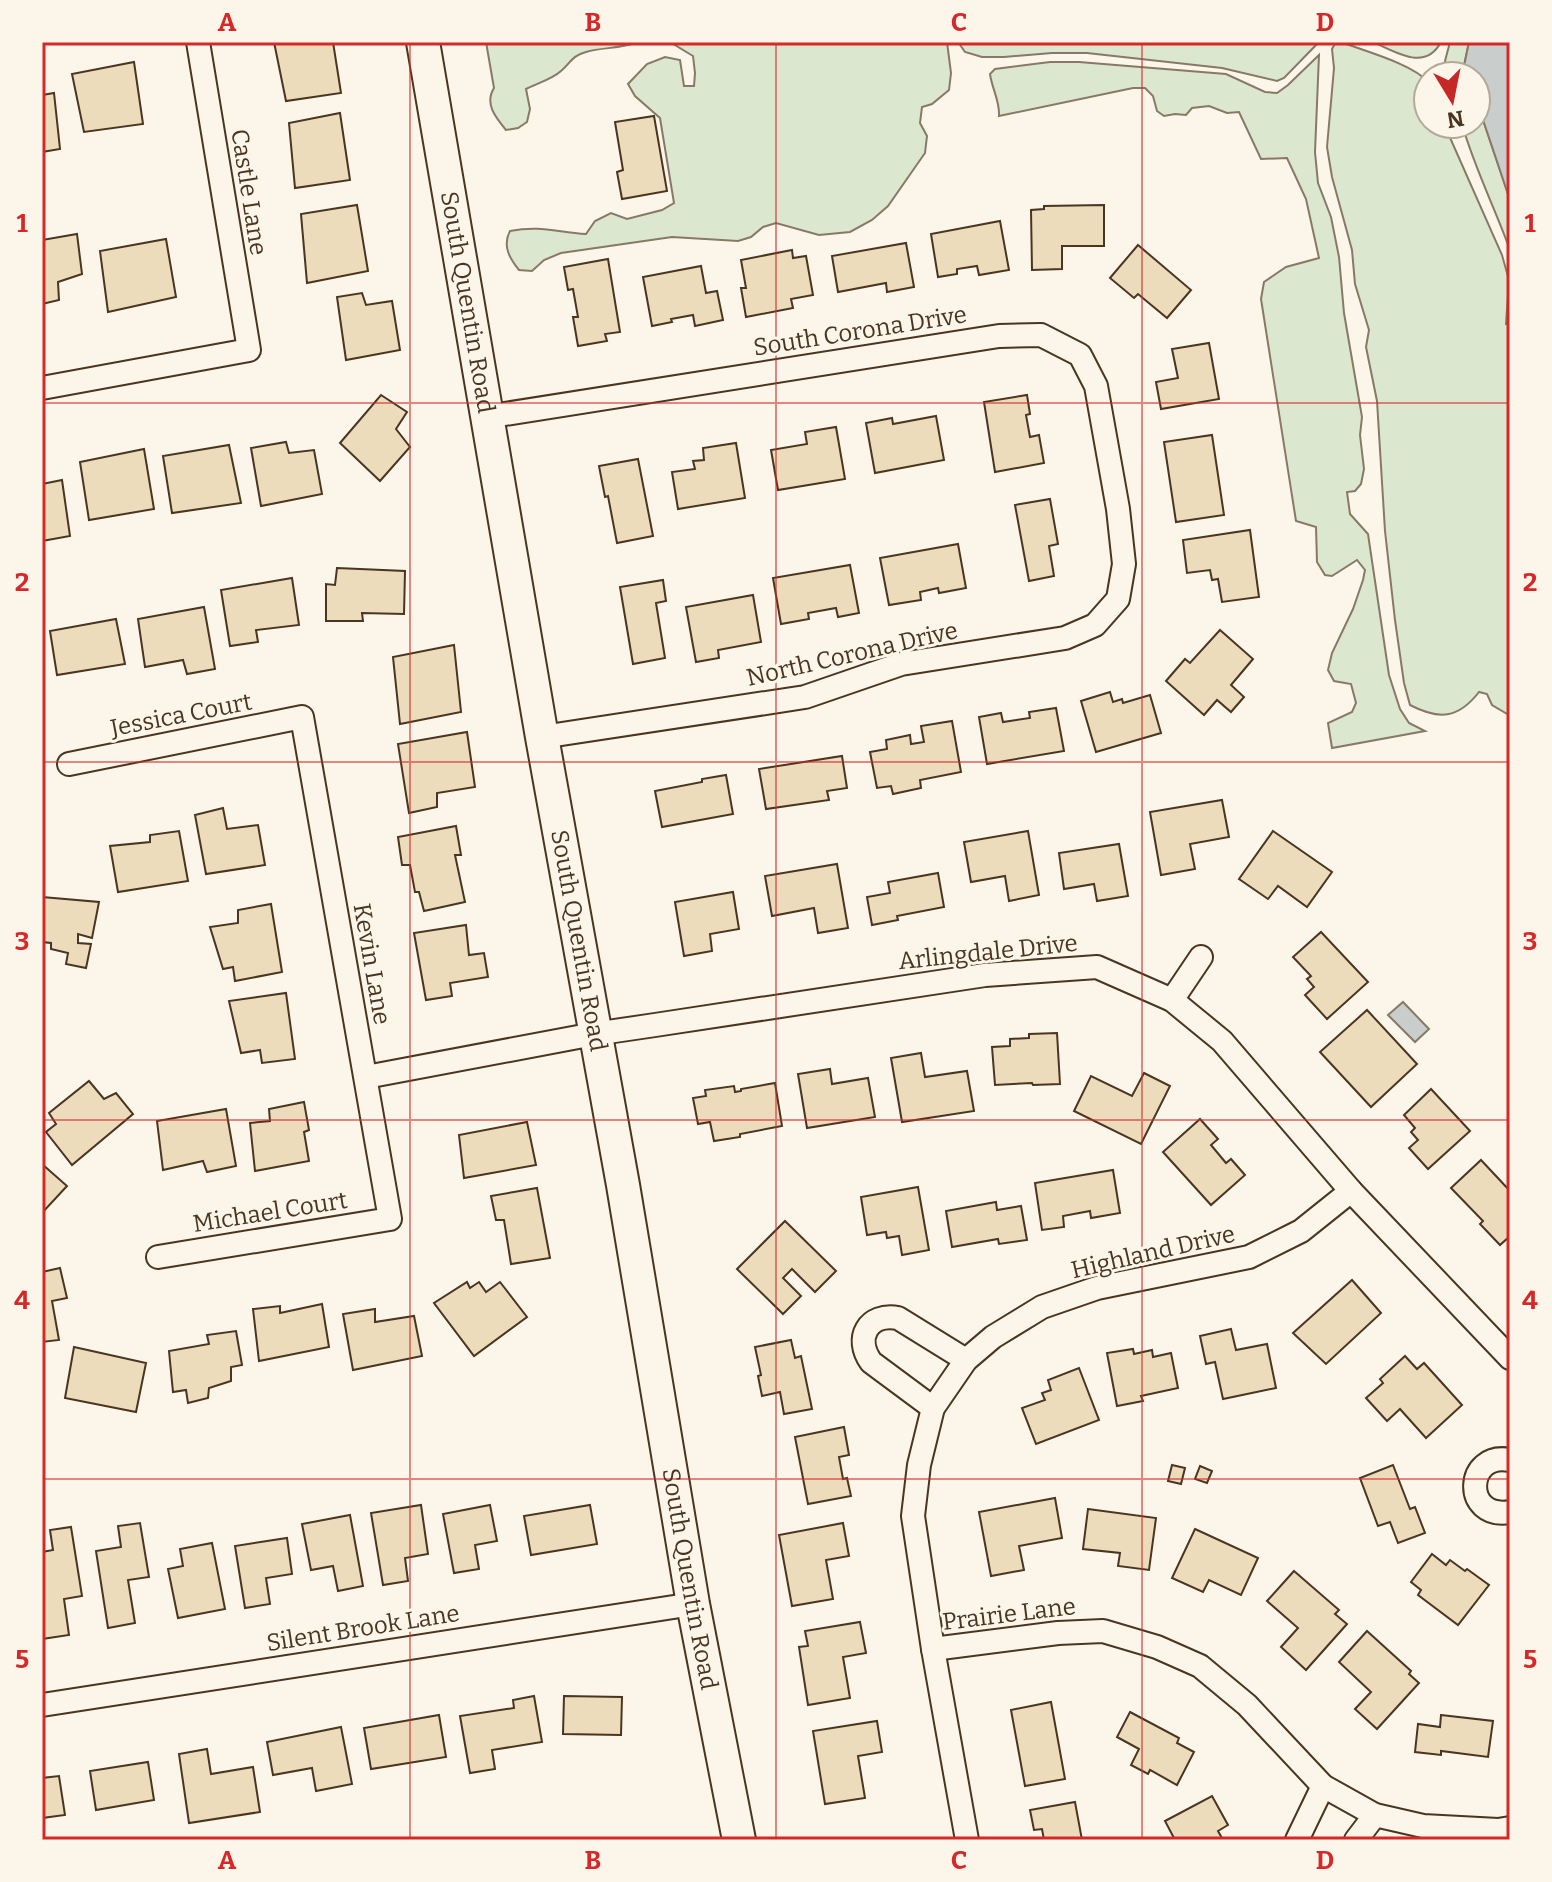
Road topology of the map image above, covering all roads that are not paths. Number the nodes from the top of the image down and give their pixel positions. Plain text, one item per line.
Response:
1 (198, 42) edge
2 (423, 42) edge
3 (42, 388) edge
4 (486, 417) junction
5 (1118, 509) joint
6 (302, 717) joint
7 (542, 737) junction
8 (69, 764) dead end
9 (1201, 957) dead end
10 (1172, 1000) junction
11 (594, 1034) junction
12 (366, 1077) junction
13 (1351, 1191) junction
14 (390, 1219) joint
15 (158, 1257) dead end
16 (1510, 1358) edge
17 (966, 1360) junction
18 (933, 1408) junction
19 (1510, 1460) edge
20 (1510, 1512) edge
21 (693, 1604) junction
22 (933, 1649) junction
23 (42, 1705) edge
24 (1323, 1786) junction
25 (1375, 1815) junction
26 (1510, 1828) edge
27 (739, 1840) edge
28 (967, 1840) edge
29 (1297, 1840) edge
30 (1356, 1840) edge

1 - 3 street, Castle Lane
2 - 4 main road, South Quentin Road
4 - 5 street, South Corona Drive
4 - 7 main road, South Quentin Road
5 - 7 street, North Corona Drive
6 - 8 street, Jessica Court
6 - 12 street, Kevin Lane
7 - 11 main road, South Quentin Road
9 - 10 street
10 - 11 street, Arlingdale Drive
10 - 13 street, Arlingdale Drive
11 - 12 street, Arlingdale Drive
11 - 21 main road, South Quentin Road
12 - 14 street, Kevin Lane
13 - 16 street, Arlingdale Drive
13 - 17 street, Highland Drive
14 - 15 street, Michael Court
17 - 18 street, Highland Drive
17 - 18 street
18 - 22 street, Highland Drive
19 - 20 street
21 - 23 street, Silent Brook Lane
21 - 27 main road, South Quentin Road
22 - 24 street, Prairie Lane
22 - 28 street, Highland Drive
24 - 25 street, Prairie Lane
24 - 29 street
25 - 26 street, Prairie Lane
25 - 30 street

